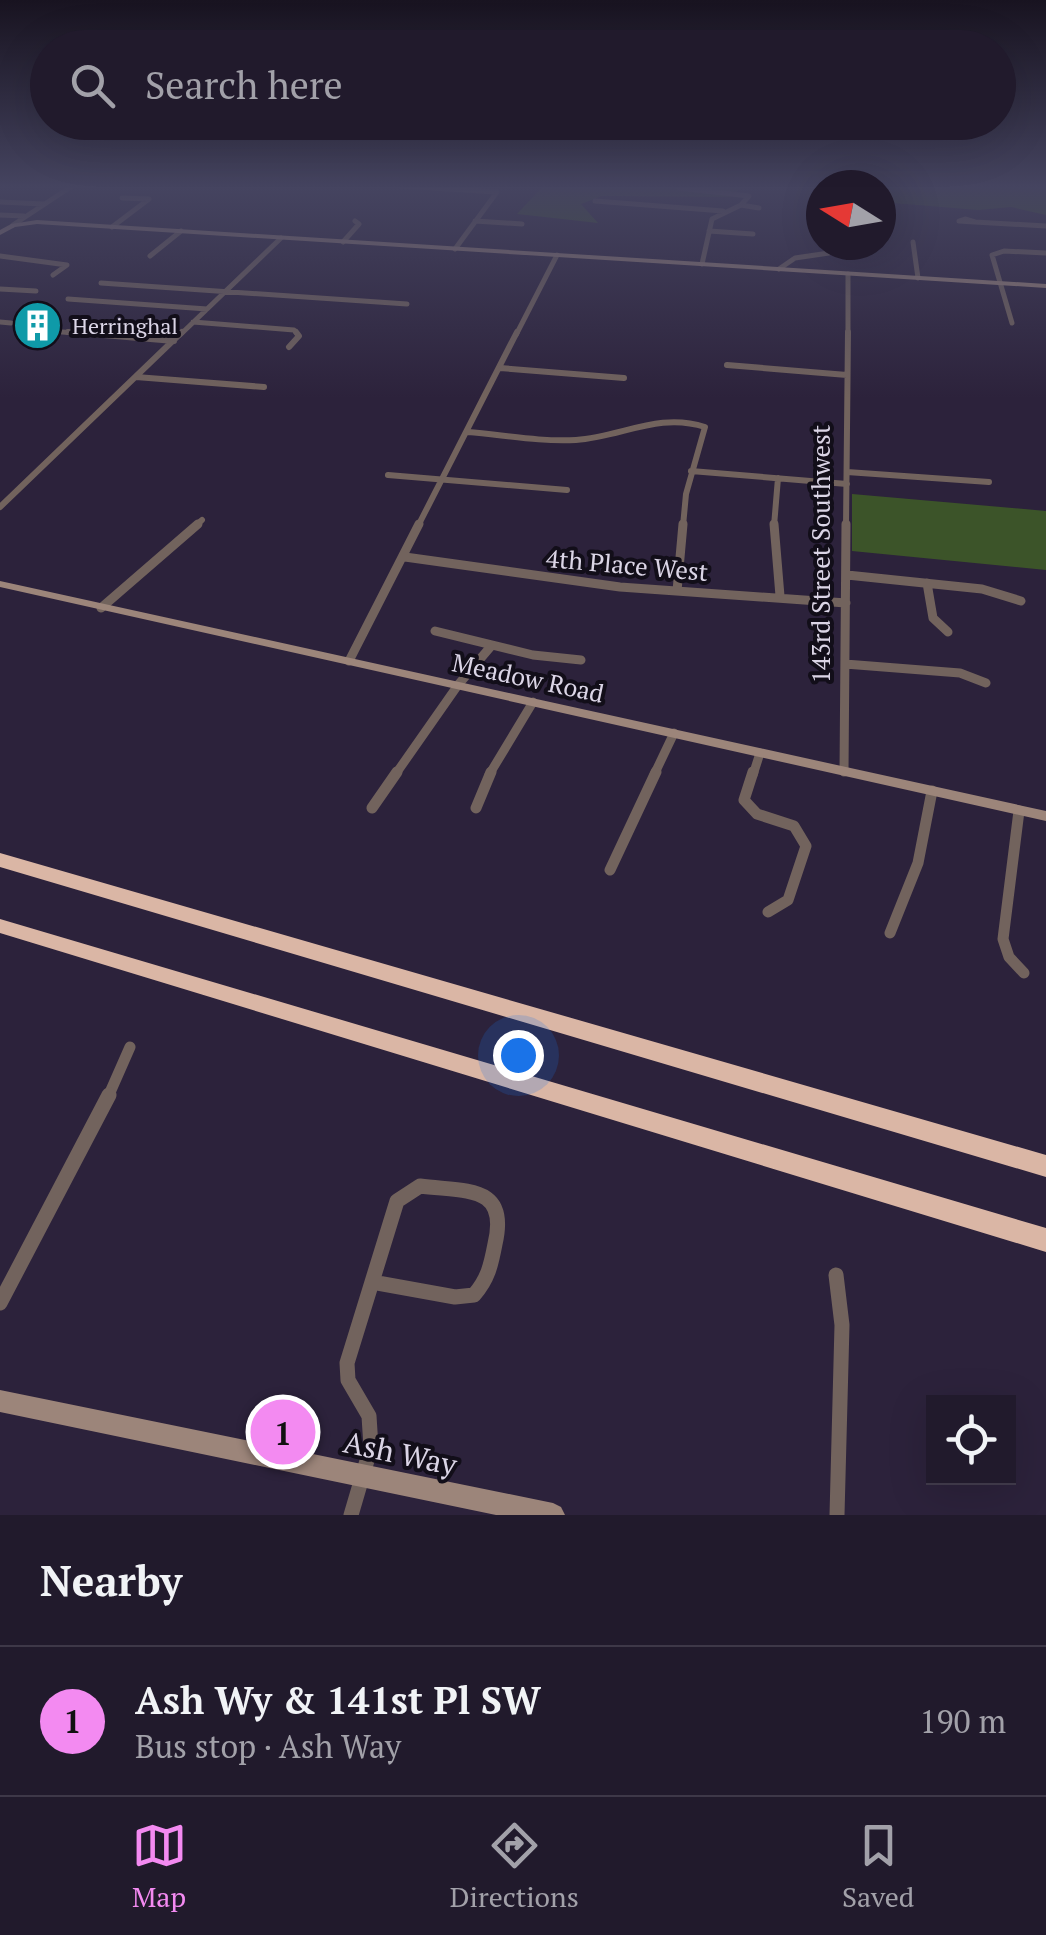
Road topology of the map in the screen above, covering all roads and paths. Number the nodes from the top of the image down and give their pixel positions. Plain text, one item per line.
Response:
1 (557, 256) edge
2 (5, 257) edge
3 (261, 257) edge
4 (570, 257) edge
5 (704, 257) edge
6 (805, 257) edge
7 (915, 257) edge
8 (993, 257) edge
9 (702, 264) junction
10 (779, 268) junction
11 (848, 274) junction
12 (53, 275) dead end
13 (918, 278) junction
14 (101, 283) dead end
15 (1001, 283) junction
16 (1046, 286) edge
17 (0, 289) edge
18 (36, 291) dead end
19 (225, 292) junction
20 (68, 299) dead end
21 (408, 304) dead end
22 (207, 309) junction
23 (0, 322) edge
24 (193, 322) junction
25 (11, 323) dead end
26 (1012, 323) dead end
27 (50, 332) dead end
28 (174, 341) junction
29 (289, 347) dead end
30 (727, 365) dead end
31 (500, 368) junction
32 (847, 375) junction
33 (136, 377) junction
34 (624, 378) dead end
35 (264, 387) dead end
36 (468, 432) junction
37 (691, 470) junction
38 (847, 472) junction
39 (388, 475) dead end
40 (778, 478) junction
41 (444, 479) junction
42 (989, 482) dead end
43 (846, 484) junction
44 (567, 490) dead end
45 (0, 507) edge
46 (202, 520) dead end
47 (404, 557) junction
48 (847, 575) junction
49 (927, 582) junction
50 (0, 584) edge
51 (677, 591) junction
52 (780, 596) junction
53 (1021, 601) dead end
54 (846, 603) junction
55 (101, 608) junction
56 (435, 631) dead end
57 (948, 632) dead end
58 (492, 645) junction
59 (580, 660) dead end
60 (349, 662) junction
61 (846, 664) junction
62 (986, 683) dead end
63 (458, 685) junction
64 (534, 702) junction
65 (674, 733) junction
66 (760, 753) junction
67 (844, 772) junction
68 (932, 792) junction
69 (372, 808) dead end
70 (476, 808) dead end
71 (1019, 811) junction
72 (1046, 816) edge
73 (0, 860) edge
74 (610, 870) dead end
75 (768, 912) dead end
76 (0, 926) edge
77 (890, 933) dead end
78 (1024, 973) dead end
79 (130, 1047) dead end
80 (1046, 1166) edge
81 (1046, 1240) edge
82 (836, 1275) dead end
83 (372, 1282) junction
84 (0, 1303) edge
85 (0, 1401) edge
86 (362, 1476) junction
87 (504, 1510) edge
88 (350, 1515) edge
89 (553, 1515) edge
90 (837, 1515) edge

1 - 31 street
2 - 12 street
3 - 19 street
4 - 9 street
5 - 9 street
6 - 10 street
7 - 13 street
8 - 15 street
9 - 10 street
10 - 11 street
11 - 13 street
11 - 32 street, 143rd Street Southwest
13 - 15 street
14 - 19 street
15 - 16 street
15 - 26 street
17 - 18 street
19 - 21 street
19 - 22 street
20 - 22 street
22 - 24 street
23 - 25 street
24 - 28 street
24 - 29 street
27 - 28 street
28 - 33 street
30 - 32 street
31 - 34 street
31 - 36 street
32 - 38 street, 143rd Street Southwest
33 - 35 street
33 - 45 street
36 - 37 street
36 - 41 street
37 - 40 street
37 - 51 street
38 - 42 street
38 - 43 street, 143rd Street Southwest
39 - 41 street
40 - 43 street
40 - 52 street
41 - 44 street
41 - 47 street
43 - 48 street, 143rd Street Southwest
46 - 55 street
47 - 51 street, 4th Place West
47 - 60 street
48 - 49 street
48 - 54 street, 143rd Street Southwest
49 - 53 street
49 - 57 street
50 - 55 street, Meadow Road
51 - 52 street, 4th Place West
52 - 54 street, 4th Place West
54 - 61 street, 143rd Street Southwest
55 - 60 street, Meadow Road
56 - 58 street
58 - 59 street
58 - 63 street
60 - 63 street, Meadow Road
61 - 62 street
61 - 67 street, 143rd Street Southwest
63 - 64 street, Meadow Road
63 - 69 street
64 - 65 street, Meadow Road
64 - 70 street
65 - 66 street, Meadow Road
65 - 74 street
66 - 67 street, Meadow Road
66 - 75 street
67 - 68 street, Meadow Road
68 - 71 street, Meadow Road
68 - 77 street
71 - 72 street, Meadow Road
71 - 78 street
73 - 80 highway
76 - 81 highway
79 - 84 street
82 - 90 street
83 - 83 street
83 - 86 street
85 - 86 street, Ash Way
86 - 87 street, Ash Way
86 - 88 street
87 - 89 street, Ash Way

